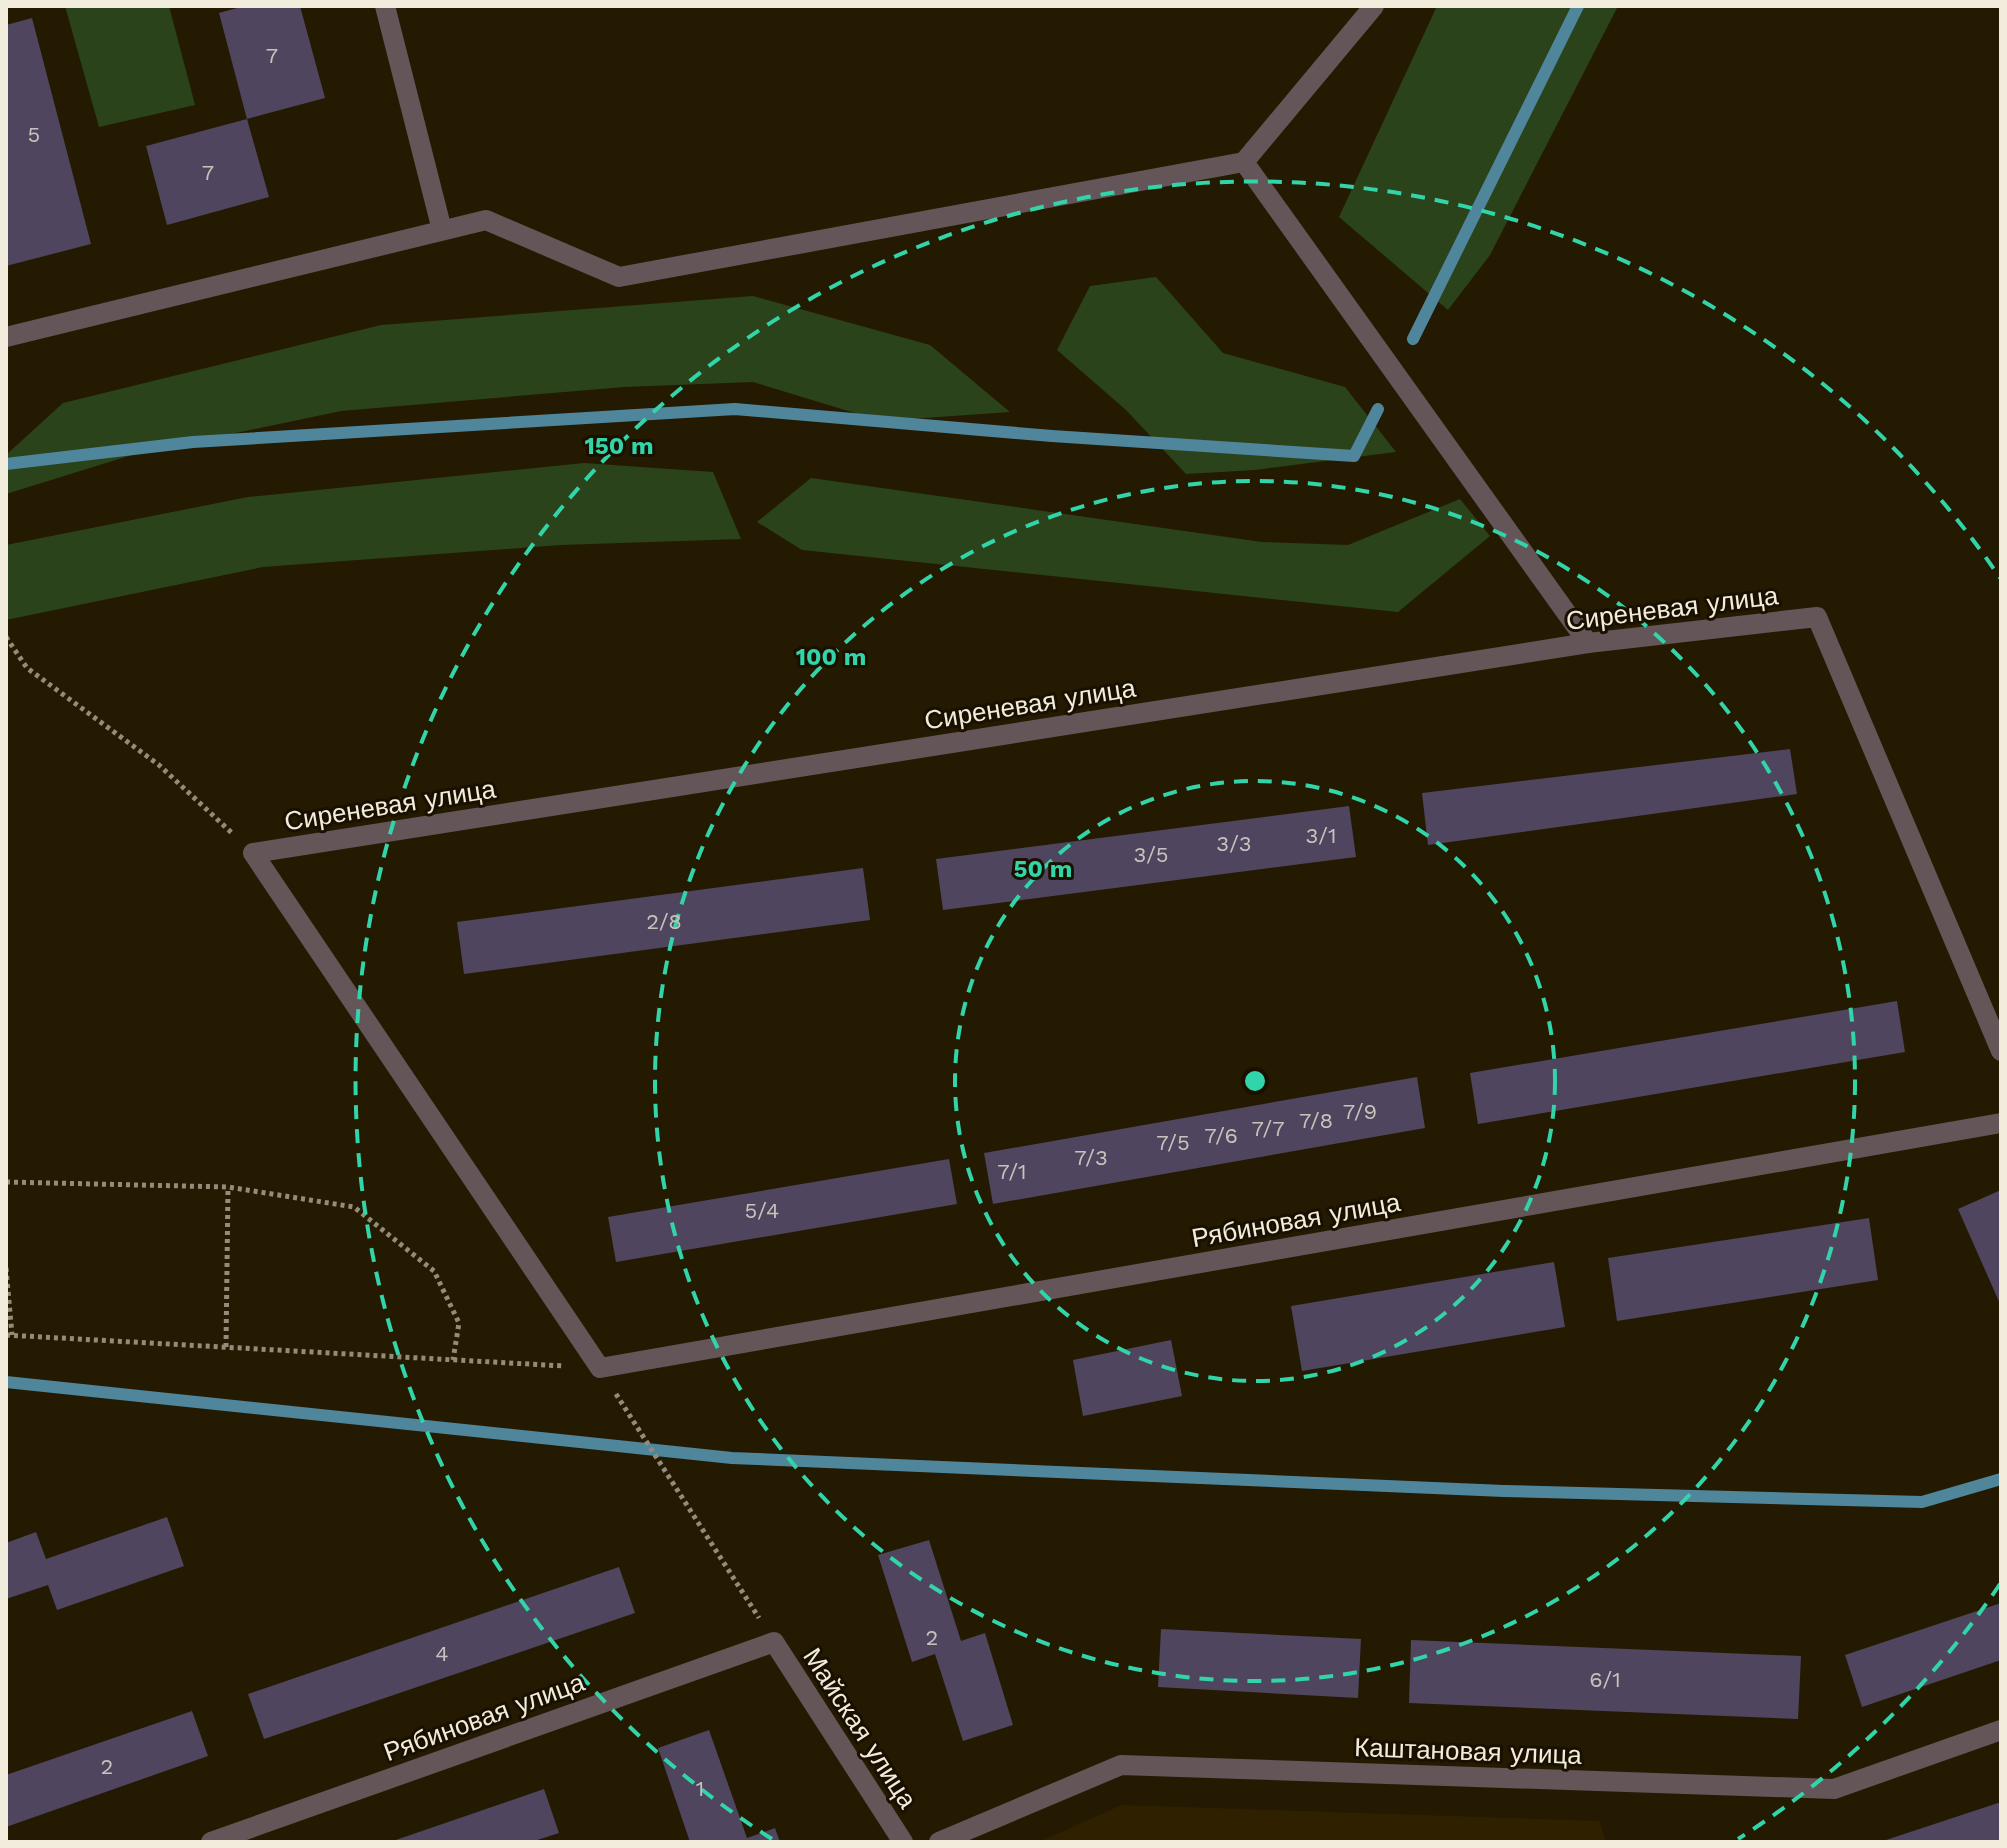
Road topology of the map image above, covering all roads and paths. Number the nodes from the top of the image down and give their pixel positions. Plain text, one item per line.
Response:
1 (385, 6) edge
2 (1374, 6) edge
3 (1244, 162) junction
4 (442, 230) junction
5 (6, 337) edge
6 (6, 637) edge
7 (1588, 643) junction
8 (253, 853) junction
9 (2001, 1051) edge
10 (2001, 1123) edge
11 (6, 1182) edge
12 (228, 1187) junction
13 (6, 1268) edge
14 (9, 1335) edge
15 (226, 1347) junction
16 (453, 1360) junction
17 (600, 1368) junction
18 (774, 1642) junction
19 (2001, 1730) edge
20 (211, 1842) edge
21 (903, 1842) edge
22 (939, 1842) edge

1 - 4 street
2 - 3 street
3 - 4 street
3 - 7 street
4 - 5 street
6 - 8 path
7 - 8 street, Сиреневая улица
7 - 9 street, Сиреневая улица
8 - 17 street
10 - 17 street, Рябиновая улица
11 - 12 path
12 - 15 path
12 - 16 path
13 - 14 path
14 - 15 path
15 - 16 path
16 - 17 path
17 - 18 path
18 - 20 street, Рябиновая улица
18 - 21 street, Майская улица
19 - 22 street, Каштановая улица

